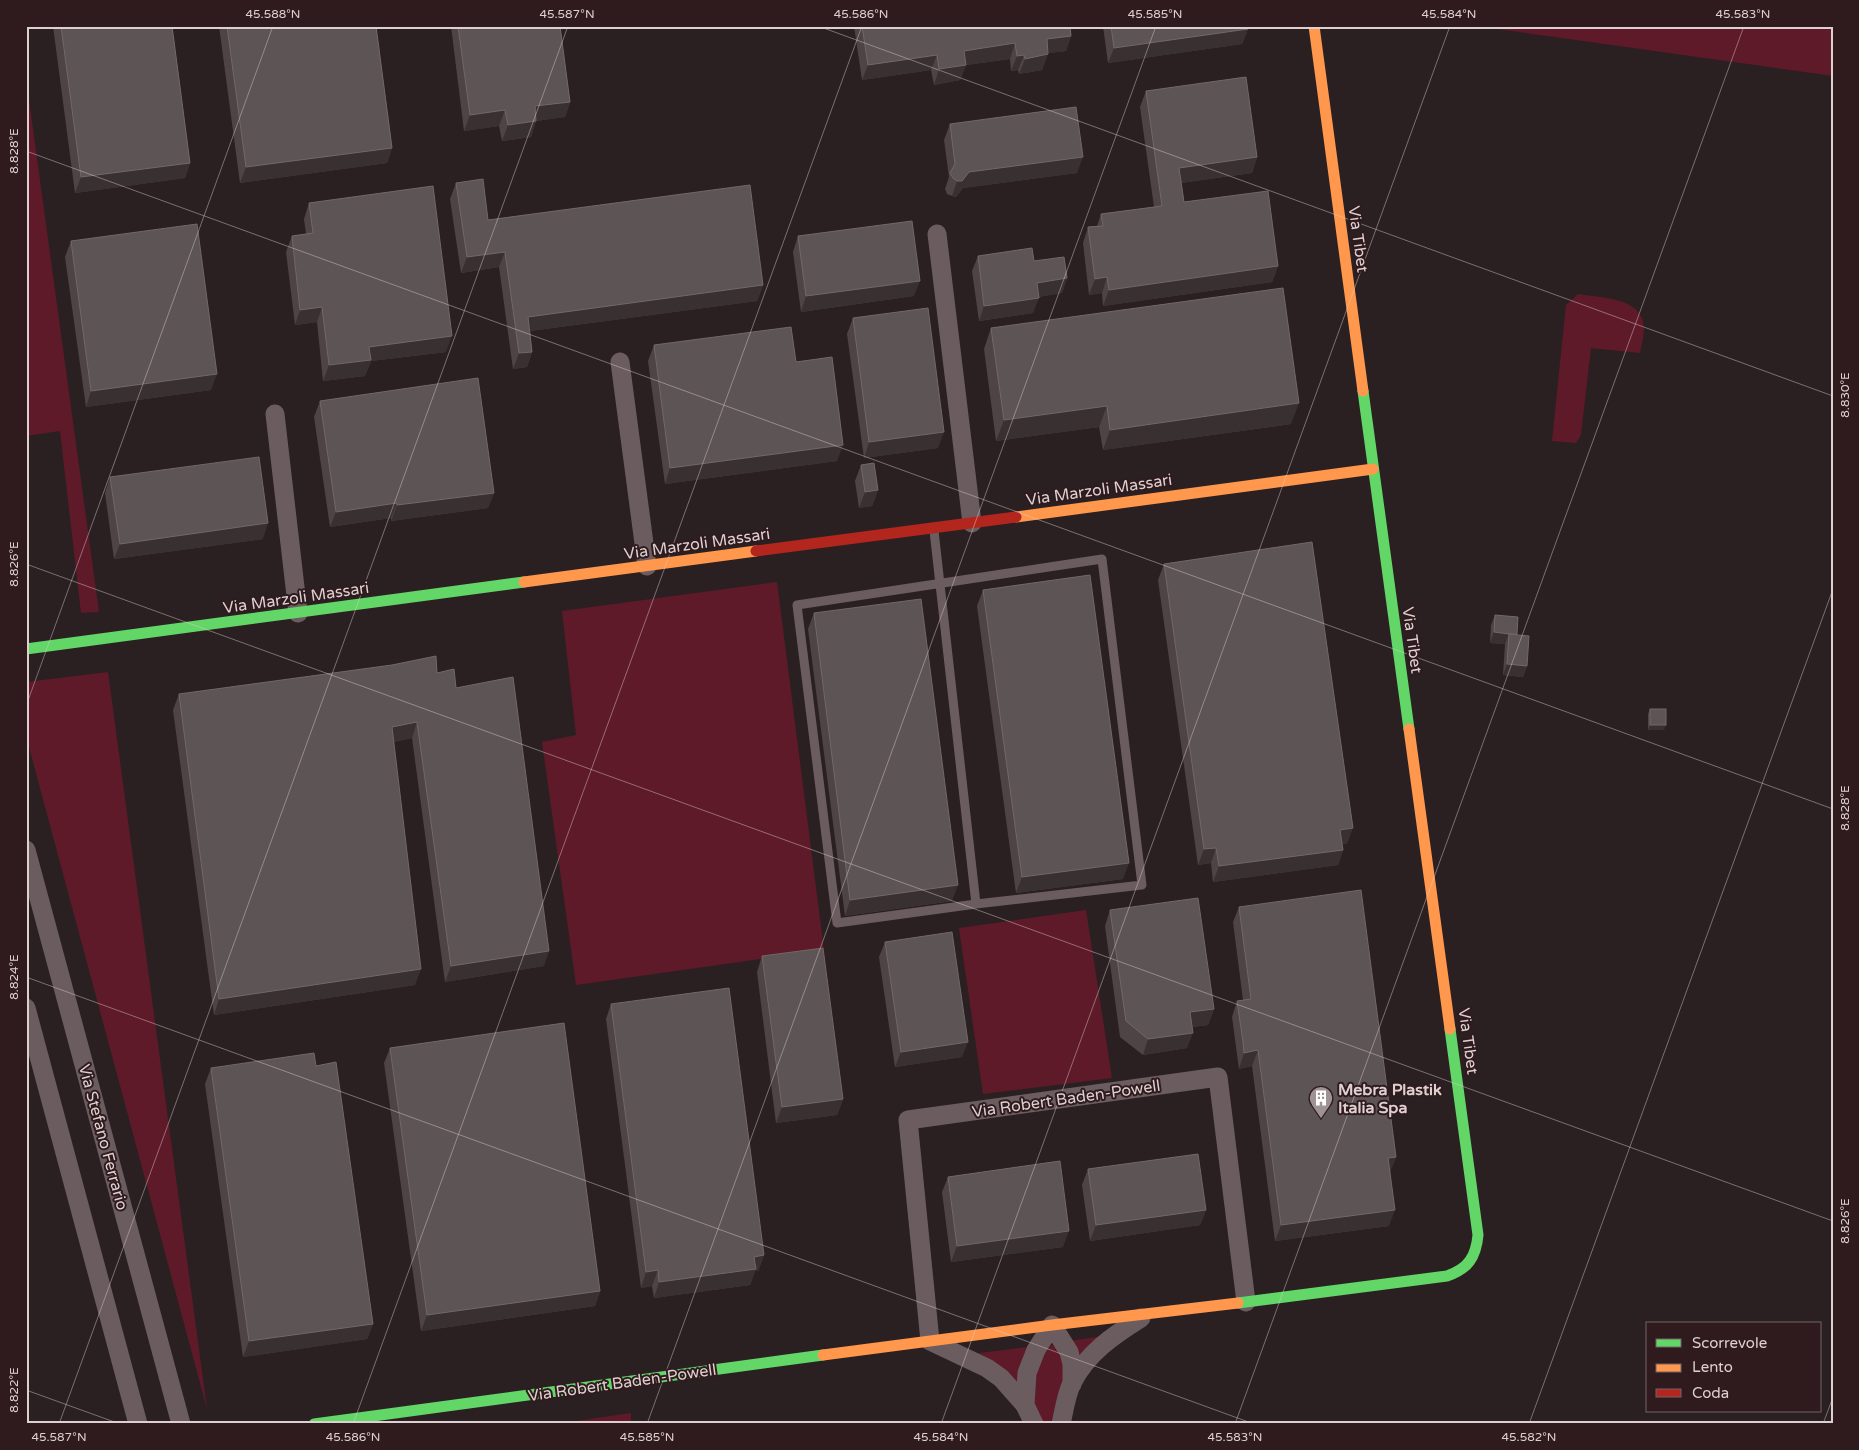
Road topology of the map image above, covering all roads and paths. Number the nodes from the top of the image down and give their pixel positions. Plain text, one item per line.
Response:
1 (1314, 26) edge
2 (937, 234) dead end
3 (620, 362) dead end
4 (275, 414) dead end
5 (1373, 469) junction
6 (972, 523) junction
7 (934, 528) junction
8 (646, 566) junction
9 (940, 584) junction
10 (298, 613) junction
11 (26, 649) edge
12 (26, 850) edge
13 (976, 904) junction
14 (26, 1008) edge
15 (1474, 1257) joint
16 (1246, 1302) junction
17 (1144, 1316) junction
18 (1052, 1325) junction
19 (930, 1340) junction
20 (1072, 1384) junction
21 (1025, 1405) junction
22 (138, 1424) edge
23 (181, 1424) edge
24 (314, 1424) edge
25 (1034, 1424) edge
26 (1061, 1424) edge

1 - 5 street, Via Tibet
2 - 6 street
3 - 8 street
4 - 10 street
5 - 6 street, Via Marzoli Massari
5 - 15 street, Via Tibet
6 - 7 street, Via Marzoli Massari
7 - 8 street, Via Marzoli Massari
7 - 9 lane
8 - 10 street, Via Marzoli Massari
9 - 13 lane
9 - 13 lane
9 - 13 lane
10 - 11 street, Via Marzoli Massari
12 - 23 street, Via Stefano Ferrario
14 - 22 street
15 - 16 street, Via Robert Baden-Powell
16 - 17 street, Via Robert Baden-Powell
16 - 19 street, Via Robert Baden-Powell
17 - 18 street, Via Robert Baden-Powell
17 - 20 street
18 - 19 street, Via Robert Baden-Powell
18 - 20 street
18 - 21 street
19 - 21 street
19 - 24 street, Via Robert Baden-Powell
20 - 26 street
21 - 25 street

